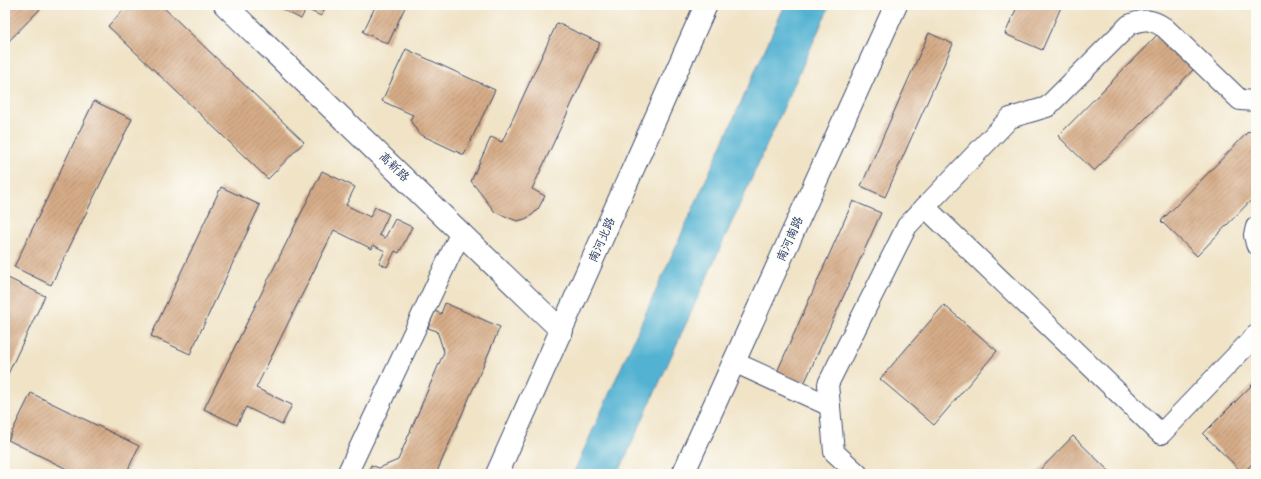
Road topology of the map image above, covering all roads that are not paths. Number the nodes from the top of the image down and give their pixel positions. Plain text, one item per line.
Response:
1 (224, 5) edge
2 (706, 5) edge
3 (896, 5) edge
4 (1256, 101) edge
5 (925, 207) junction
6 (1256, 227) edge
7 (461, 232) junction
8 (1256, 244) edge
9 (562, 331) junction
10 (1256, 335) edge
11 (734, 362) junction
12 (830, 406) junction
13 (347, 474) edge
14 (497, 474) edge
15 (683, 474) edge
16 (858, 474) edge

1 - 7 street, 高新路
2 - 9 street, 南河北路
3 - 11 street, 南河南路
4 - 5 street
5 - 10 street
5 - 12 street
6 - 8 street
7 - 9 street, 高新路
7 - 13 street
9 - 14 street, 南河北路
11 - 12 street
11 - 15 street, 南河南路
12 - 16 street

